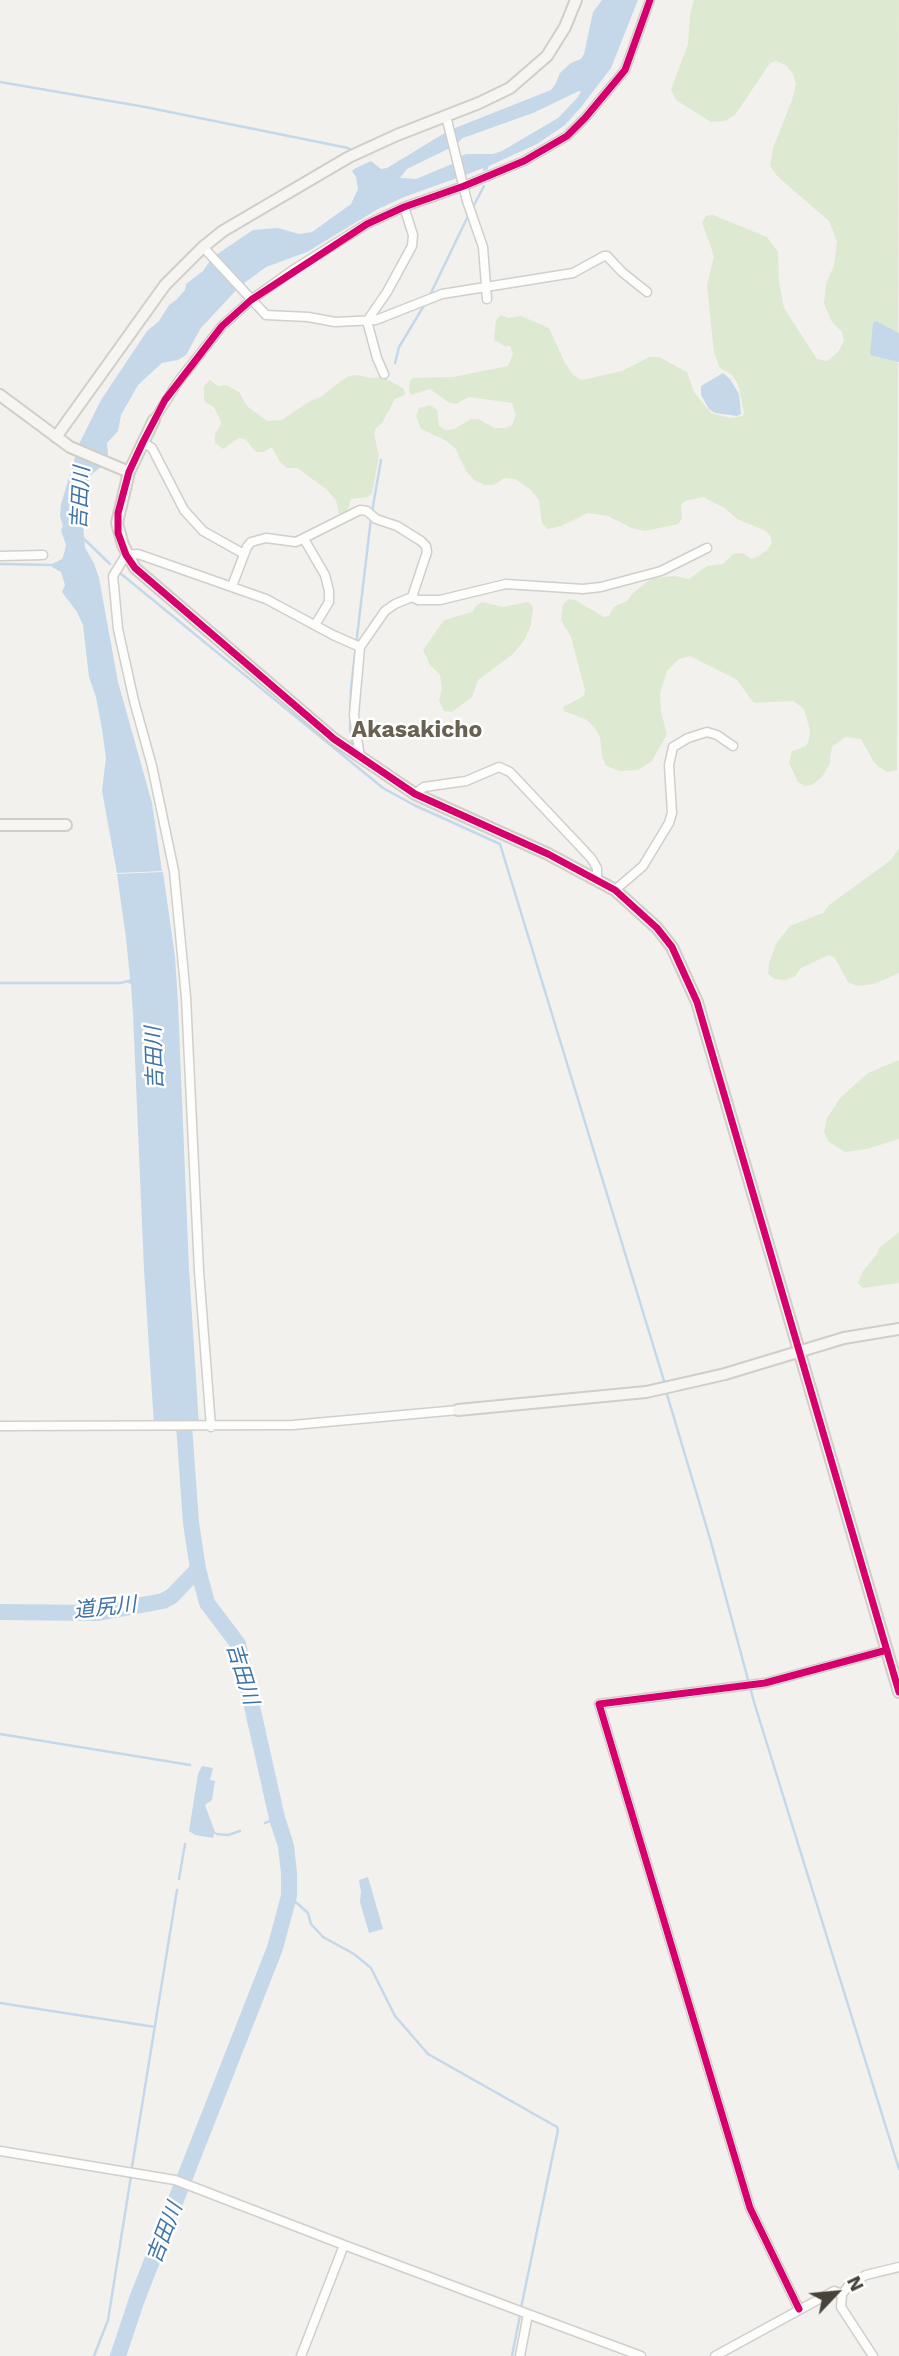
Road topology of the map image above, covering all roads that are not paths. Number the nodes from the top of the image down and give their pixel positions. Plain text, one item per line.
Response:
1 (576, 0) edge
2 (650, 0) edge
3 (447, 120) junction
4 (463, 183) junction
5 (404, 207) junction
6 (205, 250) junction
7 (486, 287) junction
8 (647, 292) dead end
9 (249, 298) junction
10 (487, 299) dead end
11 (367, 321) junction
12 (384, 374) dead end
13 (0, 396) edge
14 (154, 420) joint
15 (56, 437) junction
16 (143, 442) junction
17 (126, 471) junction
18 (304, 539) junction
19 (707, 548) dead end
20 (244, 554) junction
21 (43, 555) dead end
22 (126, 555) junction
23 (0, 556) edge
24 (232, 586) junction
25 (412, 597) junction
26 (315, 625) junction
27 (355, 645) junction
28 (733, 746) dead end
29 (360, 758) junction
30 (415, 794) junction
31 (0, 825) edge
32 (66, 825) dead end
33 (597, 879) junction
34 (615, 890) junction
35 (899, 1329) edge
36 (800, 1352) junction
37 (458, 1410) joint
38 (0, 1426) edge
39 (209, 1427) junction
40 (887, 1650) junction
41 (899, 1692) edge
42 (0, 2151) edge
43 (344, 2245) junction
44 (899, 2267) edge
45 (842, 2294) junction
46 (799, 2309) junction
47 (528, 2314) junction
48 (301, 2356) edge
49 (520, 2356) edge
50 (641, 2356) edge
51 (715, 2356) edge
52 (873, 2356) edge

1 - 3 street
2 - 4 street
3 - 4 street
3 - 6 street
4 - 5 street
4 - 7 street
5 - 9 street
5 - 11 street
6 - 9 street
6 - 15 street
7 - 8 street
7 - 10 street
7 - 11 street
9 - 11 street
9 - 14 street
11 - 12 street
13 - 15 street
14 - 16 street
15 - 17 street
16 - 17 street
16 - 20 street
17 - 22 street
18 - 20 street
18 - 25 street
18 - 26 street
19 - 25 street
20 - 24 street
21 - 23 street
22 - 24 street
22 - 29 street
22 - 39 street
24 - 26 street
25 - 27 street
26 - 27 street
27 - 29 street
28 - 34 street
29 - 30 street
30 - 33 street
30 - 33 street
31 - 32 street
33 - 34 street
34 - 36 street
35 - 36 street
36 - 37 street
36 - 40 street
37 - 39 street
38 - 39 street
40 - 41 street
40 - 46 street
42 - 43 street
43 - 47 street
43 - 48 street
44 - 45 street
45 - 46 street
45 - 52 street
46 - 51 street
47 - 49 street
47 - 50 street

